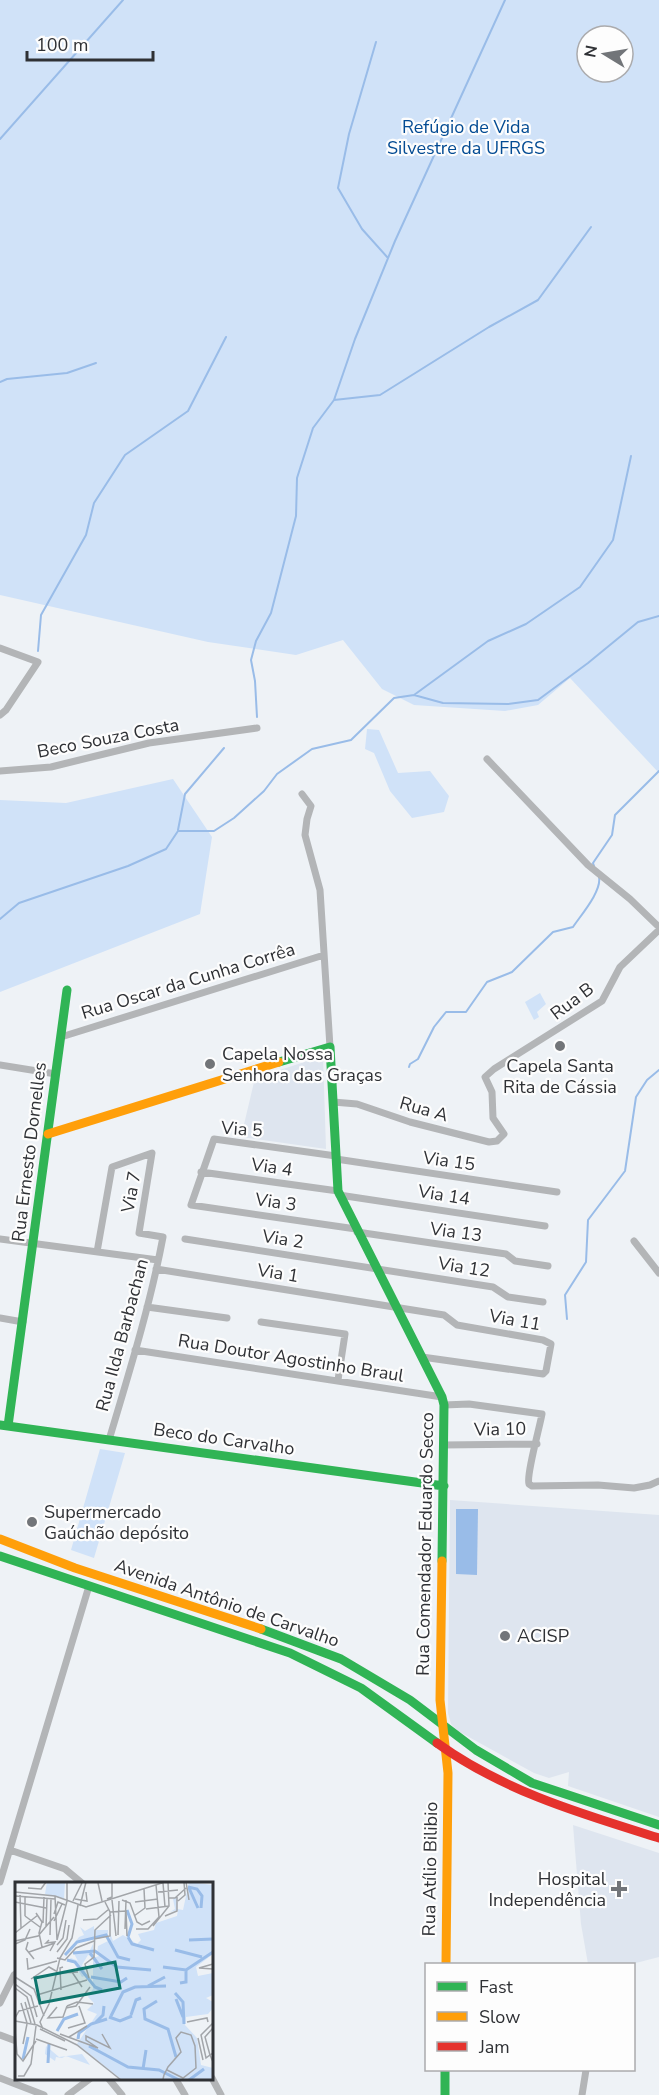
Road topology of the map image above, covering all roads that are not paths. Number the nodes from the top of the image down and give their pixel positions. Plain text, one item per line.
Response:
1 (0, 648) edge
2 (0, 715) edge
3 (257, 728) dead end
4 (487, 759) dead end
5 (0, 771) edge
6 (302, 794) dead end
7 (659, 929) edge
8 (324, 955) junction
9 (67, 990) dead end
10 (61, 1037) junction
11 (330, 1047) junction
12 (0, 1065) edge
13 (56, 1074) junction
14 (333, 1102) junction
15 (48, 1134) junction
16 (504, 1134) joint
17 (336, 1157) junction
18 (201, 1172) junction
19 (557, 1192) dead end
20 (339, 1193) junction
21 (191, 1205) joint
22 (545, 1226) dead end
23 (357, 1231) junction
24 (163, 1237) joint
25 (0, 1239) edge
26 (185, 1239) dead end
27 (634, 1241) dead end
28 (34, 1243) junction
29 (98, 1251) junction
30 (158, 1260) junction
31 (548, 1266) dead end
32 (156, 1269) junction
33 (377, 1269) junction
34 (659, 1273) edge
35 (543, 1302) dead end
36 (147, 1307) junction
37 (395, 1307) junction
38 (0, 1318) edge
39 (227, 1318) dead end
40 (23, 1322) junction
41 (261, 1322) dead end
42 (135, 1350) junction
43 (422, 1358) junction
44 (338, 1380) junction
45 (443, 1401) junction
46 (4, 1425) edge
47 (109, 1440) junction
48 (537, 1444) junction
49 (443, 1445) junction
50 (659, 1481) edge
51 (444, 1486) junction
52 (0, 1539) edge
53 (0, 1556) edge
54 (88, 1586) junction
55 (441, 1721) junction
56 (446, 1749) junction
57 (476, 1750) junction
58 (464, 1761) junction
59 (448, 1773) junction
60 (659, 1825) edge
61 (659, 1838) edge
62 (10, 1850) junction
63 (0, 1882) edge
64 (81, 1882) edge
65 (446, 1963) edge
66 (15, 1974) edge
67 (0, 2003) edge
68 (0, 2035) edge
69 (15, 2041) edge
70 (445, 2071) edge
71 (586, 2071) edge
72 (0, 2078) edge
73 (90, 2080) edge
74 (109, 2080) edge
75 (176, 2080) edge
76 (213, 2080) edge
77 (44, 2095) edge
78 (68, 2095) edge
79 (122, 2095) edge
80 (185, 2095) edge
81 (221, 2095) edge
82 (445, 2095) edge
83 (582, 2095) edge

1 - 2 street
3 - 5 street, Beco Souza Costa
4 - 7 street
6 - 8 street, Rua Comendador Eduardo Secco
7 - 16 street, Rua B
8 - 10 street, Rua Oscar da Cunha Corrêa
8 - 11 street, Rua Comendador Eduardo Secco
9 - 10 street, Rua Ernesto Dornelles
10 - 13 street, Rua Ernesto Dornelles
11 - 14 street, Rua Comendador Eduardo Secco
11 - 15 street
12 - 13 street
13 - 15 street, Rua Ernesto Dornelles
14 - 16 street, Rua A
14 - 17 street, Rua Comendador Eduardo Secco
15 - 28 street, Rua Ernesto Dornelles
17 - 18 street, Via 5
17 - 19 street, Via 15
17 - 20 street, Rua Comendador Eduardo Secco
18 - 20 street, Via 4
18 - 21 street, Via 5
20 - 22 street, Via 14
20 - 23 street, Rua Comendador Eduardo Secco
21 - 23 street, Via 3
23 - 31 street, Via 13
23 - 33 street, Rua Comendador Eduardo Secco
24 - 29 street, Via 7
24 - 30 street, Rua Ilda Barbachan
25 - 28 street
26 - 33 street, Via 2
27 - 34 street
28 - 29 street
28 - 40 street, Rua Ernesto Dornelles
29 - 30 street
30 - 32 street, Rua Ilda Barbachan
32 - 36 street, Rua Ilda Barbachan
32 - 37 street, Via 1
33 - 35 street, Via 12
33 - 37 street, Rua Comendador Eduardo Secco
36 - 39 street
36 - 42 street, Rua Ilda Barbachan
37 - 43 street, Rua Comendador Eduardo Secco
37 - 43 street, Via 11
38 - 40 street
40 - 46 street, Rua Ernesto Dornelles
41 - 44 street
42 - 44 street, Rua Doutor Agostinho Braul
42 - 47 street, Rua Ilda Barbachan
43 - 45 street, Rua Comendador Eduardo Secco
44 - 45 street, Rua Doutor Agostinho Braul
45 - 48 street, Via 10
45 - 49 street, Rua Comendador Eduardo Secco
46 - 47 street, Beco do Carvalho
47 - 51 street, Beco do Carvalho
48 - 49 street, Via 10
48 - 50 street
49 - 51 street, Rua Comendador Eduardo Secco
51 - 55 street, Rua Comendador Eduardo Secco
52 - 55 street, Avenida Antônio de Carvalho
53 - 54 street, Avenida Antônio de Carvalho
54 - 56 street, Avenida Antônio de Carvalho
54 - 62 street
55 - 56 street, Rua Comendador Eduardo Secco
55 - 57 street, Avenida Antônio de Carvalho
56 - 57 street
56 - 58 street, Avenida Antônio de Carvalho
56 - 59 street, Rua Atílio Bilibio
57 - 60 street, Avenida Antônio de Carvalho
58 - 59 street
58 - 61 street, Avenida Antônio de Carvalho
59 - 65 street, Rua Atílio Bilibio
62 - 63 street
62 - 64 street
66 - 67 street
68 - 69 street
70 - 82 street
71 - 83 street
72 - 77 street
73 - 78 street
74 - 79 street
75 - 80 street
76 - 81 street

